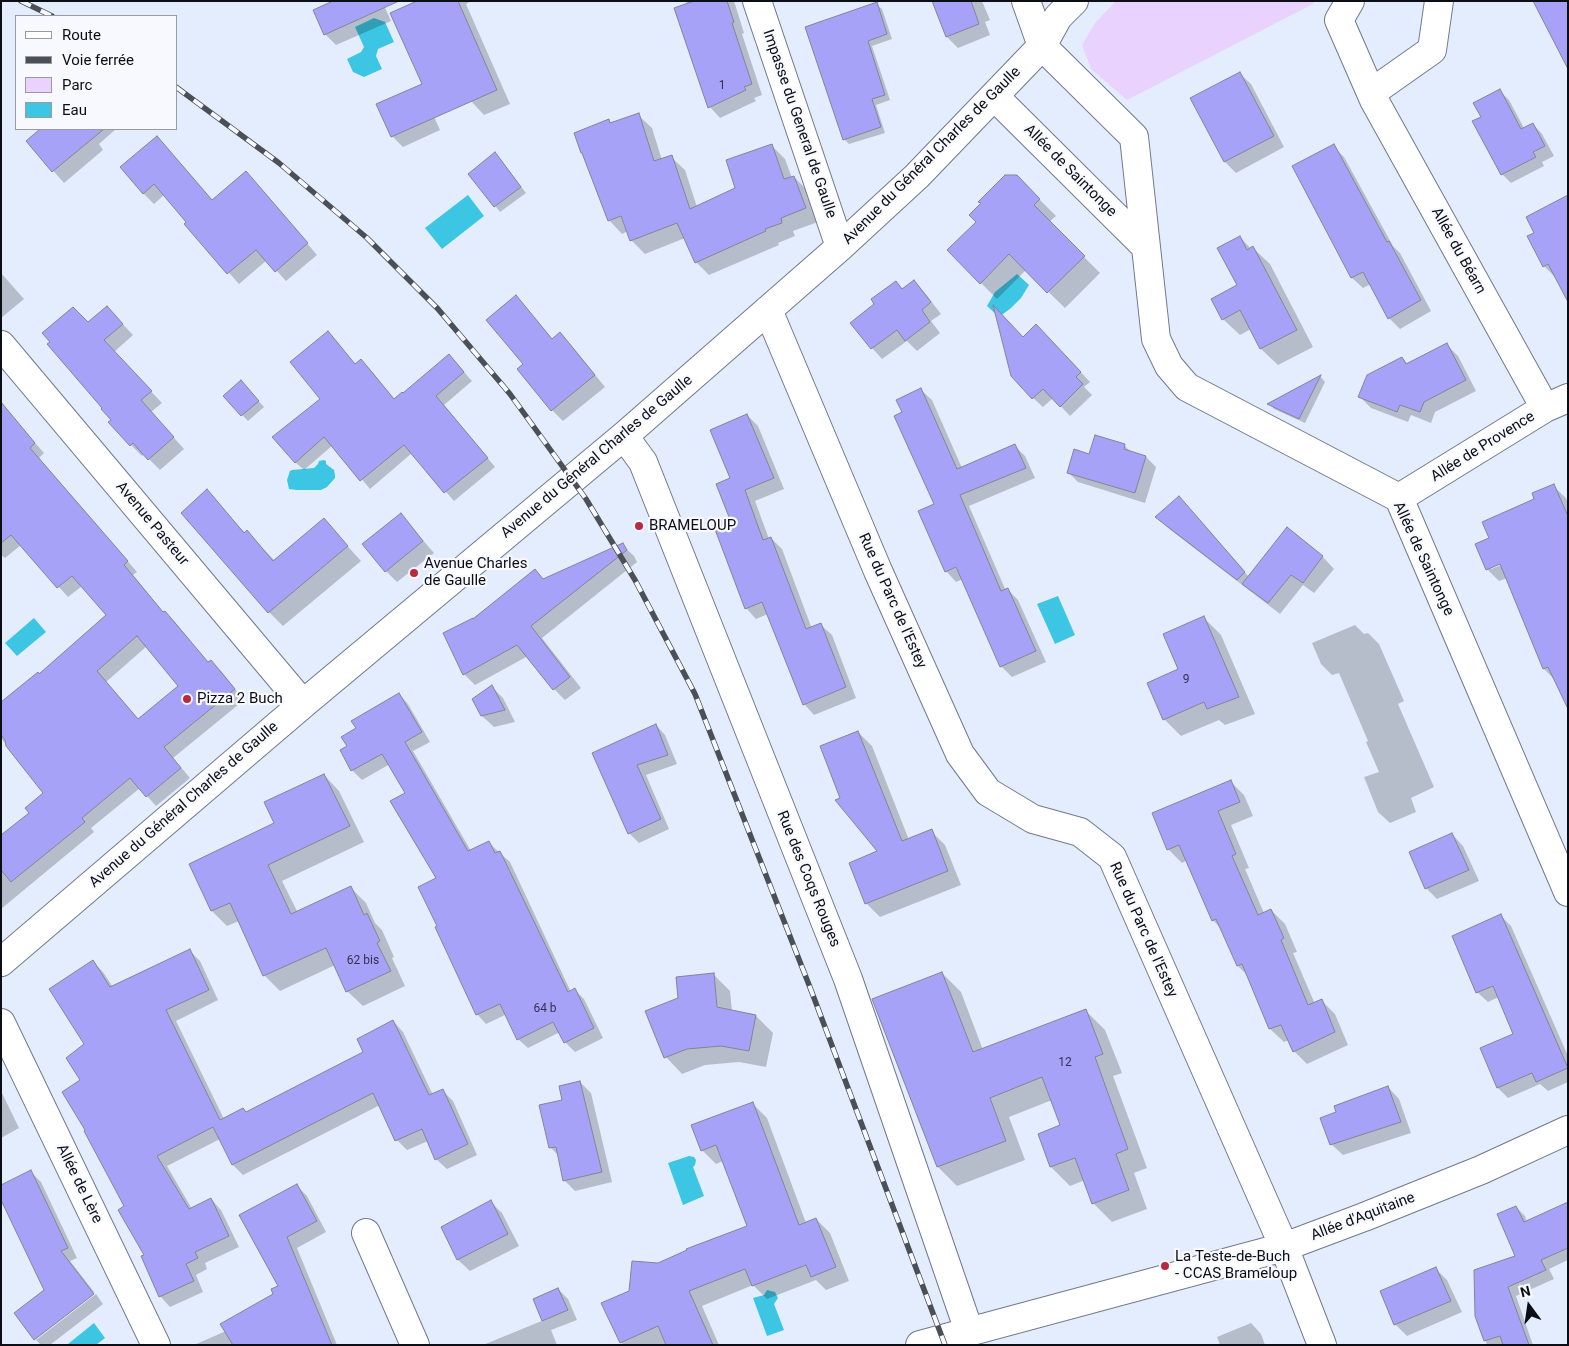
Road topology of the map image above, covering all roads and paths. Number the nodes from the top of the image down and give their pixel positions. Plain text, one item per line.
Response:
1 (757, 1) edge
2 (1026, 1) edge
3 (1350, 1) edge
4 (1439, 1) edge
5 (1061, 7) edge
6 (1042, 46) junction
7 (1371, 93) junction
8 (994, 96) junction
9 (840, 247) junction
10 (1146, 247) junction
11 (768, 310) junction
12 (1, 345) edge
13 (1557, 403) edge
14 (624, 436) junction
15 (1399, 498) junction
16 (303, 704) junction
17 (1568, 892) edge
18 (1, 962) edge
19 (1, 1023) edge
20 (1568, 1130) edge
21 (366, 1233) dead end
22 (1284, 1247) junction
23 (969, 1331) junction
24 (156, 1345) edge
25 (415, 1345) edge
26 (920, 1345) edge
27 (1322, 1345) edge

1 - 9 street, Impasse du General de Gaulle
2 - 6 street
3 - 7 street, Allée du Béarn
4 - 7 street
5 - 6 street, Avenue du Général Charles de Gaulle
6 - 8 street, Avenue du Général Charles de Gaulle
6 - 10 street, Allée de Saintonge
7 - 13 street, Allée du Béarn
8 - 9 street, Avenue du Général Charles de Gaulle
8 - 10 street, Allée de Saintonge
9 - 11 street, Avenue du Général Charles de Gaulle
10 - 15 street, Allée de Saintonge
11 - 14 street, Avenue du Général Charles de Gaulle
11 - 22 street, Rue du Parc de l'Estey
12 - 16 street, Avenue Pasteur
13 - 15 street, Allée de Provence
14 - 16 street, Avenue du Général Charles de Gaulle
14 - 23 street, Rue des Coqs Rouges
15 - 17 street, Allée de Saintonge
16 - 18 street, Avenue du Général Charles de Gaulle
19 - 24 street, Allée de Lère
20 - 22 street, Allée d'Aquitaine
21 - 25 street
22 - 23 street, Allée d'Aquitaine
22 - 27 street, Rue du Parc de l'Estey
23 - 26 street, Allée d'Aquitaine

